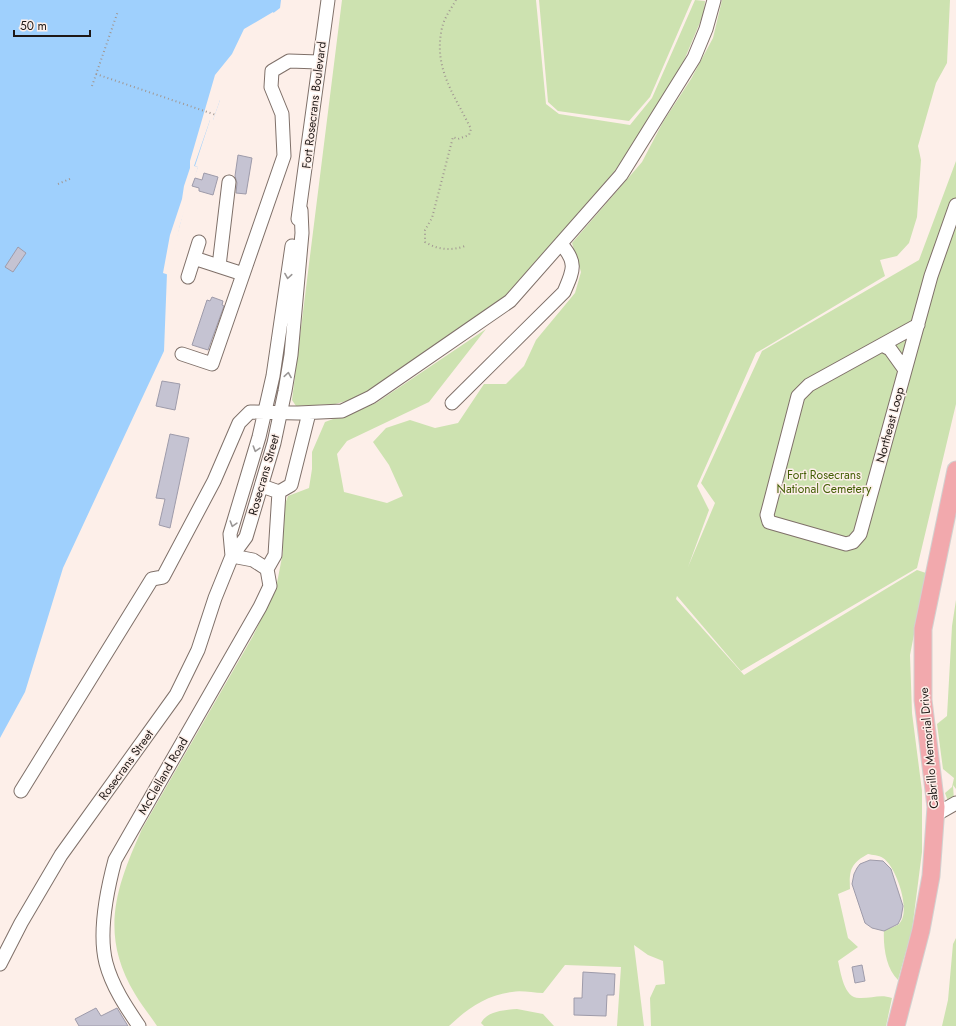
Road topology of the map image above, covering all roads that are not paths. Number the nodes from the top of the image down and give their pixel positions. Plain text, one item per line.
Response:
1 (328, 0) edge
2 (714, 0) edge
3 (319, 62) junction
4 (229, 182) dead end
5 (956, 205) edge
6 (301, 210) junction
7 (199, 242) dead end
8 (561, 244) junction
9 (194, 258) junction
10 (219, 266) junction
11 (243, 274) junction
12 (188, 277) dead end
13 (918, 325) junction
14 (879, 346) junction
15 (182, 354) dead end
16 (905, 370) junction
17 (452, 403) dead end
18 (265, 411) junction
19 (309, 412) junction
20 (281, 413) junction
21 (956, 470) edge
22 (262, 486) junction
23 (279, 492) junction
24 (232, 556) junction
25 (267, 569) junction
26 (21, 791) dead end
27 (956, 803) edge
28 (935, 815) junction
29 (21, 923) junction
30 (0, 943) edge
31 (0, 964) edge
32 (139, 1026) edge
33 (896, 1026) edge

1 - 3 street, Fort Rosecrans Boulevard
2 - 8 street
3 - 6 street, Fort Rosecrans Boulevard
3 - 11 street
4 - 10 street
5 - 13 street
6 -> 18 street, Fort Rosecrans Boulevard
20 -> 6 street, Fort Rosecrans Boulevard
7 - 9 street
8 - 17 street
8 - 19 street
9 - 10 street
9 - 12 street
10 - 11 street
11 - 15 street
13 - 14 street, Northeast Loop
13 - 16 street, Northeast Loop
14 - 16 street
14 - 16 street, Northeast Loop
18 - 20 street
18 -> 24 street, Rosecrans Street
18 - 26 street
19 - 20 street
19 - 23 street
20 - 22 street, Rosecrans Street
21 - 28 main road, Cabrillo Memorial Drive
22 - 23 street
22 - 24 street, Rosecrans Street
23 - 25 street
24 - 25 street
24 - 29 street, Rosecrans Street
25 - 32 street, McClelland Road
27 - 28 street
28 - 33 main road, Cabrillo Memorial Drive
29 - 30 street
29 - 31 street, Rosecrans Street

